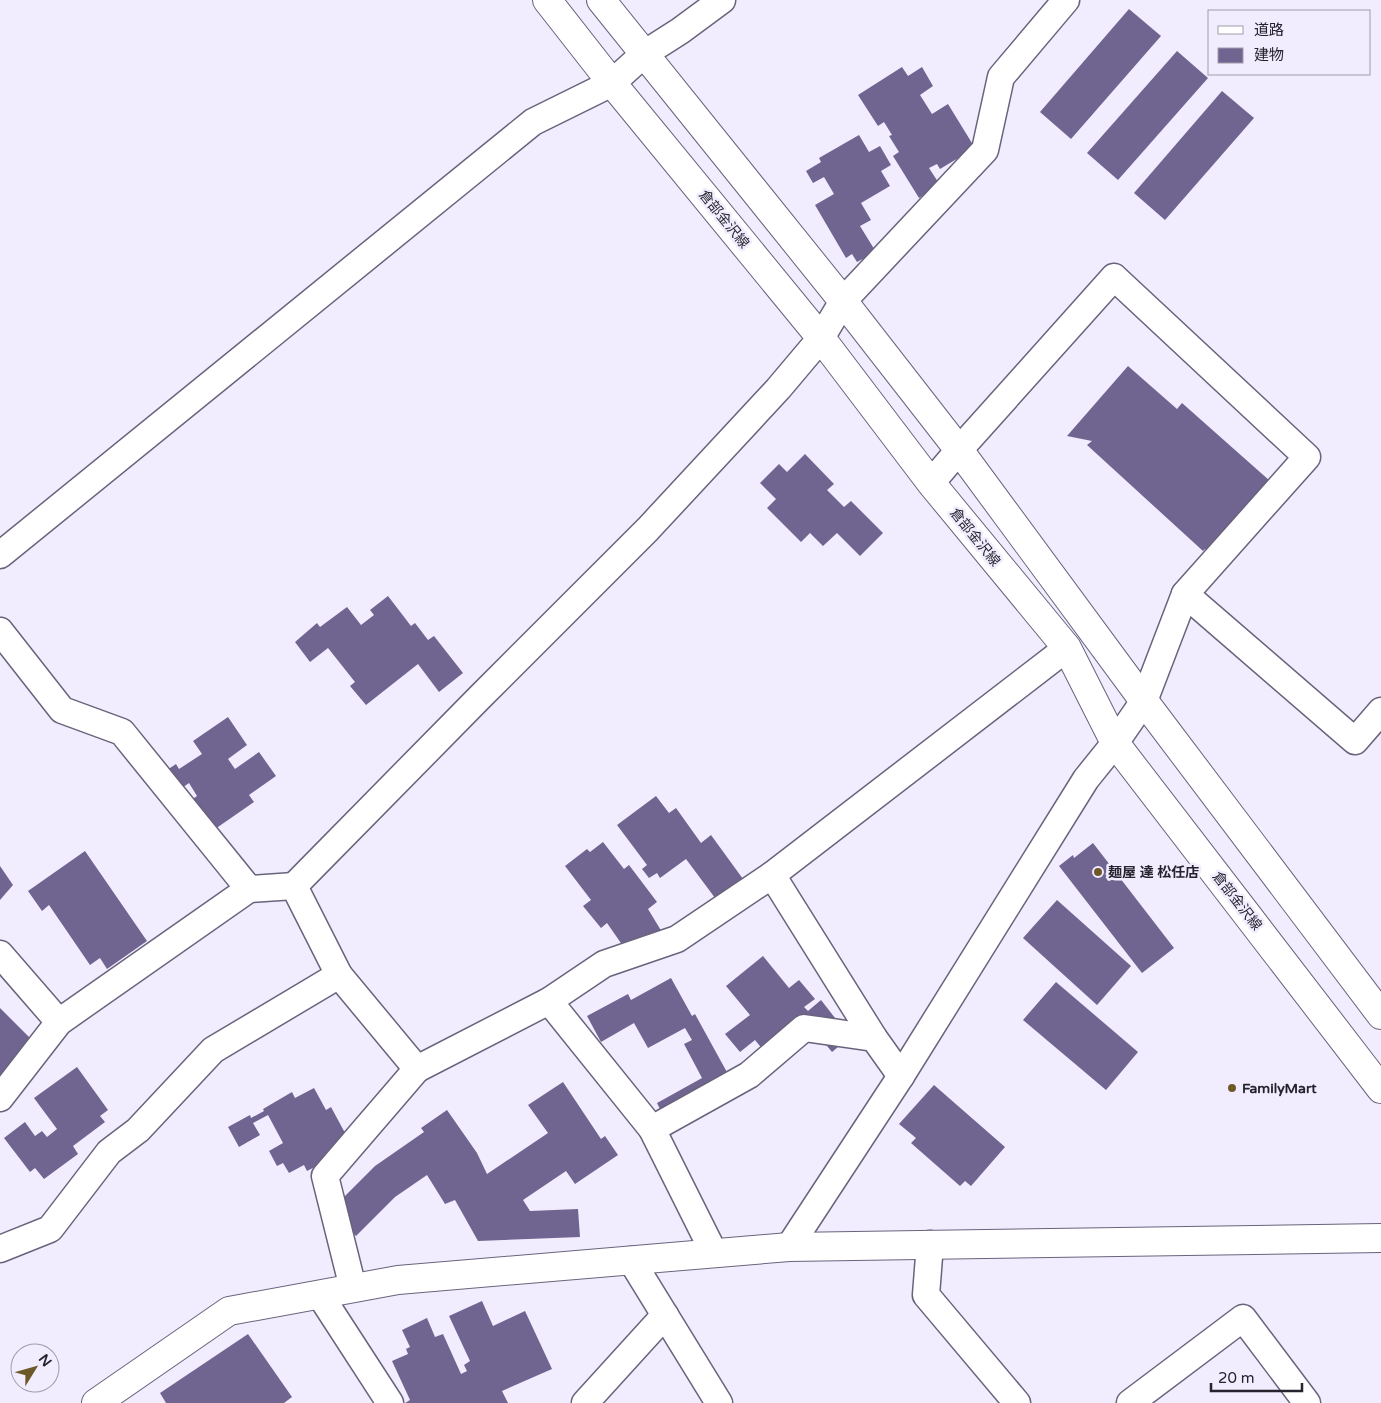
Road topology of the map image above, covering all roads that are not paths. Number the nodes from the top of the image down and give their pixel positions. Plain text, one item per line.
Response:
1 (547, 0) edge
2 (601, 0) edge
3 (722, 0) edge
4 (1066, 0) edge
5 (644, 54) junction
6 (612, 83) junction
7 (842, 302) junction
8 (821, 338) junction
9 (959, 450) junction
10 (931, 483) junction
11 (0, 555) edge
12 (1185, 594) junction
13 (0, 631) edge
14 (1066, 648) junction
15 (1144, 701) junction
16 (1381, 711) edge
17 (1115, 743) junction
18 (772, 875) junction
19 (294, 886) junction
20 (249, 889) junction
21 (0, 954) edge
22 (339, 975) junction
23 (549, 1001) junction
24 (1381, 1015) edge
25 (59, 1022) junction
26 (874, 1038) junction
27 (417, 1069) junction
28 (901, 1076) junction
29 (1381, 1089) edge
30 (0, 1098) edge
31 (652, 1129) junction
32 (1381, 1238) edge
33 (930, 1244) junction
34 (788, 1247) junction
35 (0, 1249) edge
36 (714, 1253) junction
37 (631, 1260) junction
38 (352, 1288) junction
39 (320, 1294) junction
40 (665, 1315) junction
41 (96, 1403) edge
42 (390, 1403) edge
43 (585, 1403) edge
44 (719, 1403) edge
45 (1017, 1403) edge
46 (1130, 1403) edge
47 (1307, 1403) edge

1 - 6 main road, 倉部金沢線
2 - 5 main road
3 - 5 street
4 - 7 street
5 - 6 street
5 - 7 main road
6 - 8 main road, 倉部金沢線
6 - 11 street
7 - 8 street
7 - 9 main road
8 - 10 main road, 倉部金沢線
8 - 19 street
9 - 10 street
9 - 12 street
9 - 15 main road
10 - 14 main road, 倉部金沢線
12 - 15 street
12 - 16 street
13 - 20 street
14 - 17 main road, 倉部金沢線
14 - 18 street
15 - 17 street
15 - 24 main road
17 - 28 street
17 - 29 main road, 倉部金沢線
18 - 23 street
18 - 26 street
19 - 20 street
19 - 22 street
20 - 25 street
21 - 25 street
22 - 27 street
22 - 35 street
23 - 27 street
23 - 31 street
25 - 30 street
26 - 28 street
26 - 31 street
27 - 38 street
28 - 34 street
31 - 36 street
32 - 33 main road
33 - 34 main road
33 - 45 street
34 - 36 main road
36 - 37 main road
37 - 38 main road
37 - 40 street
38 - 39 main road
39 - 41 main road
39 - 42 street
40 - 43 street
40 - 44 street
46 - 47 street

